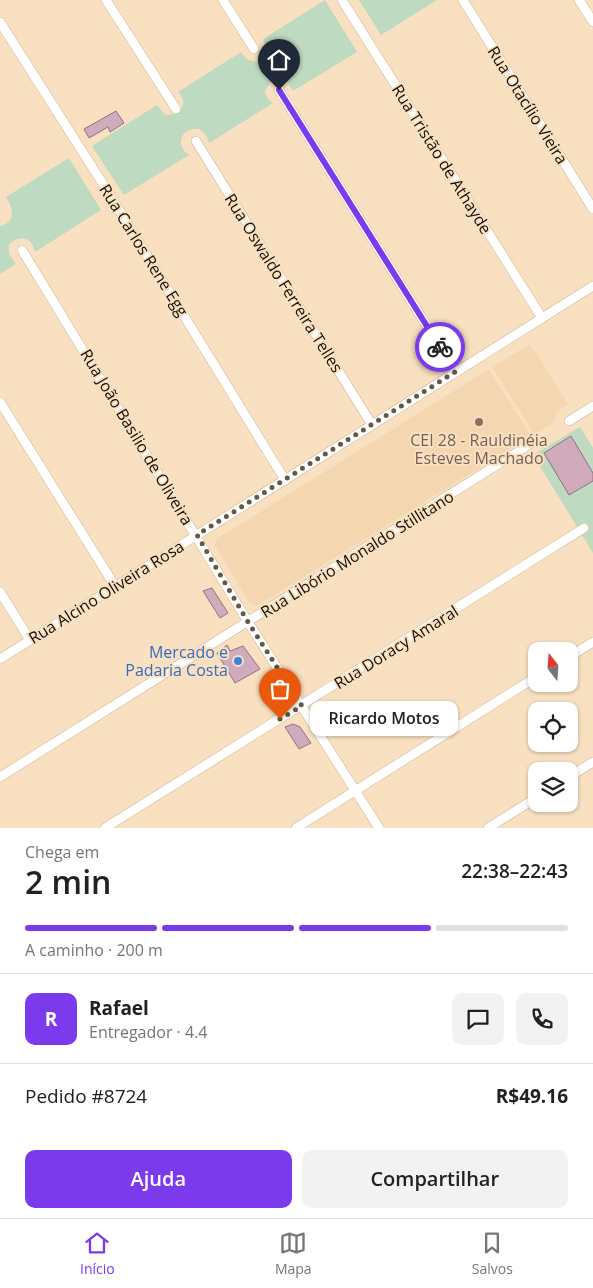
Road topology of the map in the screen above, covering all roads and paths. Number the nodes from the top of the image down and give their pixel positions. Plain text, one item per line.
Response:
1 (106, 0) edge
2 (223, 0) edge
3 (342, 0) edge
4 (463, 0) edge
5 (579, 0) edge
6 (0, 22) edge
7 (593, 22) edge
8 (254, 49) dead end
9 (279, 90) dead end
10 (176, 109) dead end
11 (196, 142) dead end
12 (593, 209) edge
13 (22, 250) dead end
14 (593, 286) edge
15 (542, 318) junction
16 (455, 372) junction
17 (0, 402) edge
18 (593, 406) edge
19 (569, 421) dead end
20 (372, 425) junction
21 (535, 441) dead end
22 (285, 480) junction
23 (584, 528) dead end
24 (197, 535) junction
25 (115, 586) junction
26 (0, 592) edge
27 (248, 622) junction
28 (30, 640) junction
29 (593, 642) edge
30 (578, 651) edge
31 (0, 659) edge
32 (528, 683) edge
33 (302, 706) junction
34 (593, 762) edge
35 (578, 771) edge
36 (0, 777) edge
37 (356, 791) junction
38 (528, 803) edge
39 (105, 828) edge
40 (296, 828) edge
41 (379, 828) edge
42 (488, 828) edge

1 - 10 street
2 - 8 street
3 - 15 street, Rua Tristão de Athayde
4 - 12 street, Rua Otacílio Vieira
5 - 7 street
6 - 22 street, Rua Carlos Rene Egg
9 - 16 street
11 - 20 street, Rua Oswaldo Ferreira Telles
13 - 24 street, Rua João Basilio de Oliveira
14 - 15 street, Rua Alcino Oliveira Rosa
15 - 16 street, Rua Alcino Oliveira Rosa
16 - 20 street, Rua Alcino Oliveira Rosa
17 - 25 street
18 - 19 street
20 - 22 street, Rua Alcino Oliveira Rosa
21 - 27 street, Rua Libório Monaldo Stillitano
22 - 24 street, Rua Alcino Oliveira Rosa
23 - 33 street, Rua Doracy Amaral
24 - 25 street, Rua Alcino Oliveira Rosa
24 - 27 street, Rua João Basilio de Oliveira
25 - 28 street, Rua Alcino Oliveira Rosa
26 - 28 street
27 - 33 street, Rua João Basilio de Oliveira
27 - 36 street, Rua Libório Monaldo Stillitano
28 - 31 street, Rua Alcino Oliveira Rosa
29 - 30 street
32 - 37 street
33 - 37 street, Rua João Basilio de Oliveira
33 - 39 street, Rua Doracy Amaral
34 - 35 street
37 - 40 street
37 - 41 street, Rua João Basilio de Oliveira
38 - 42 street

